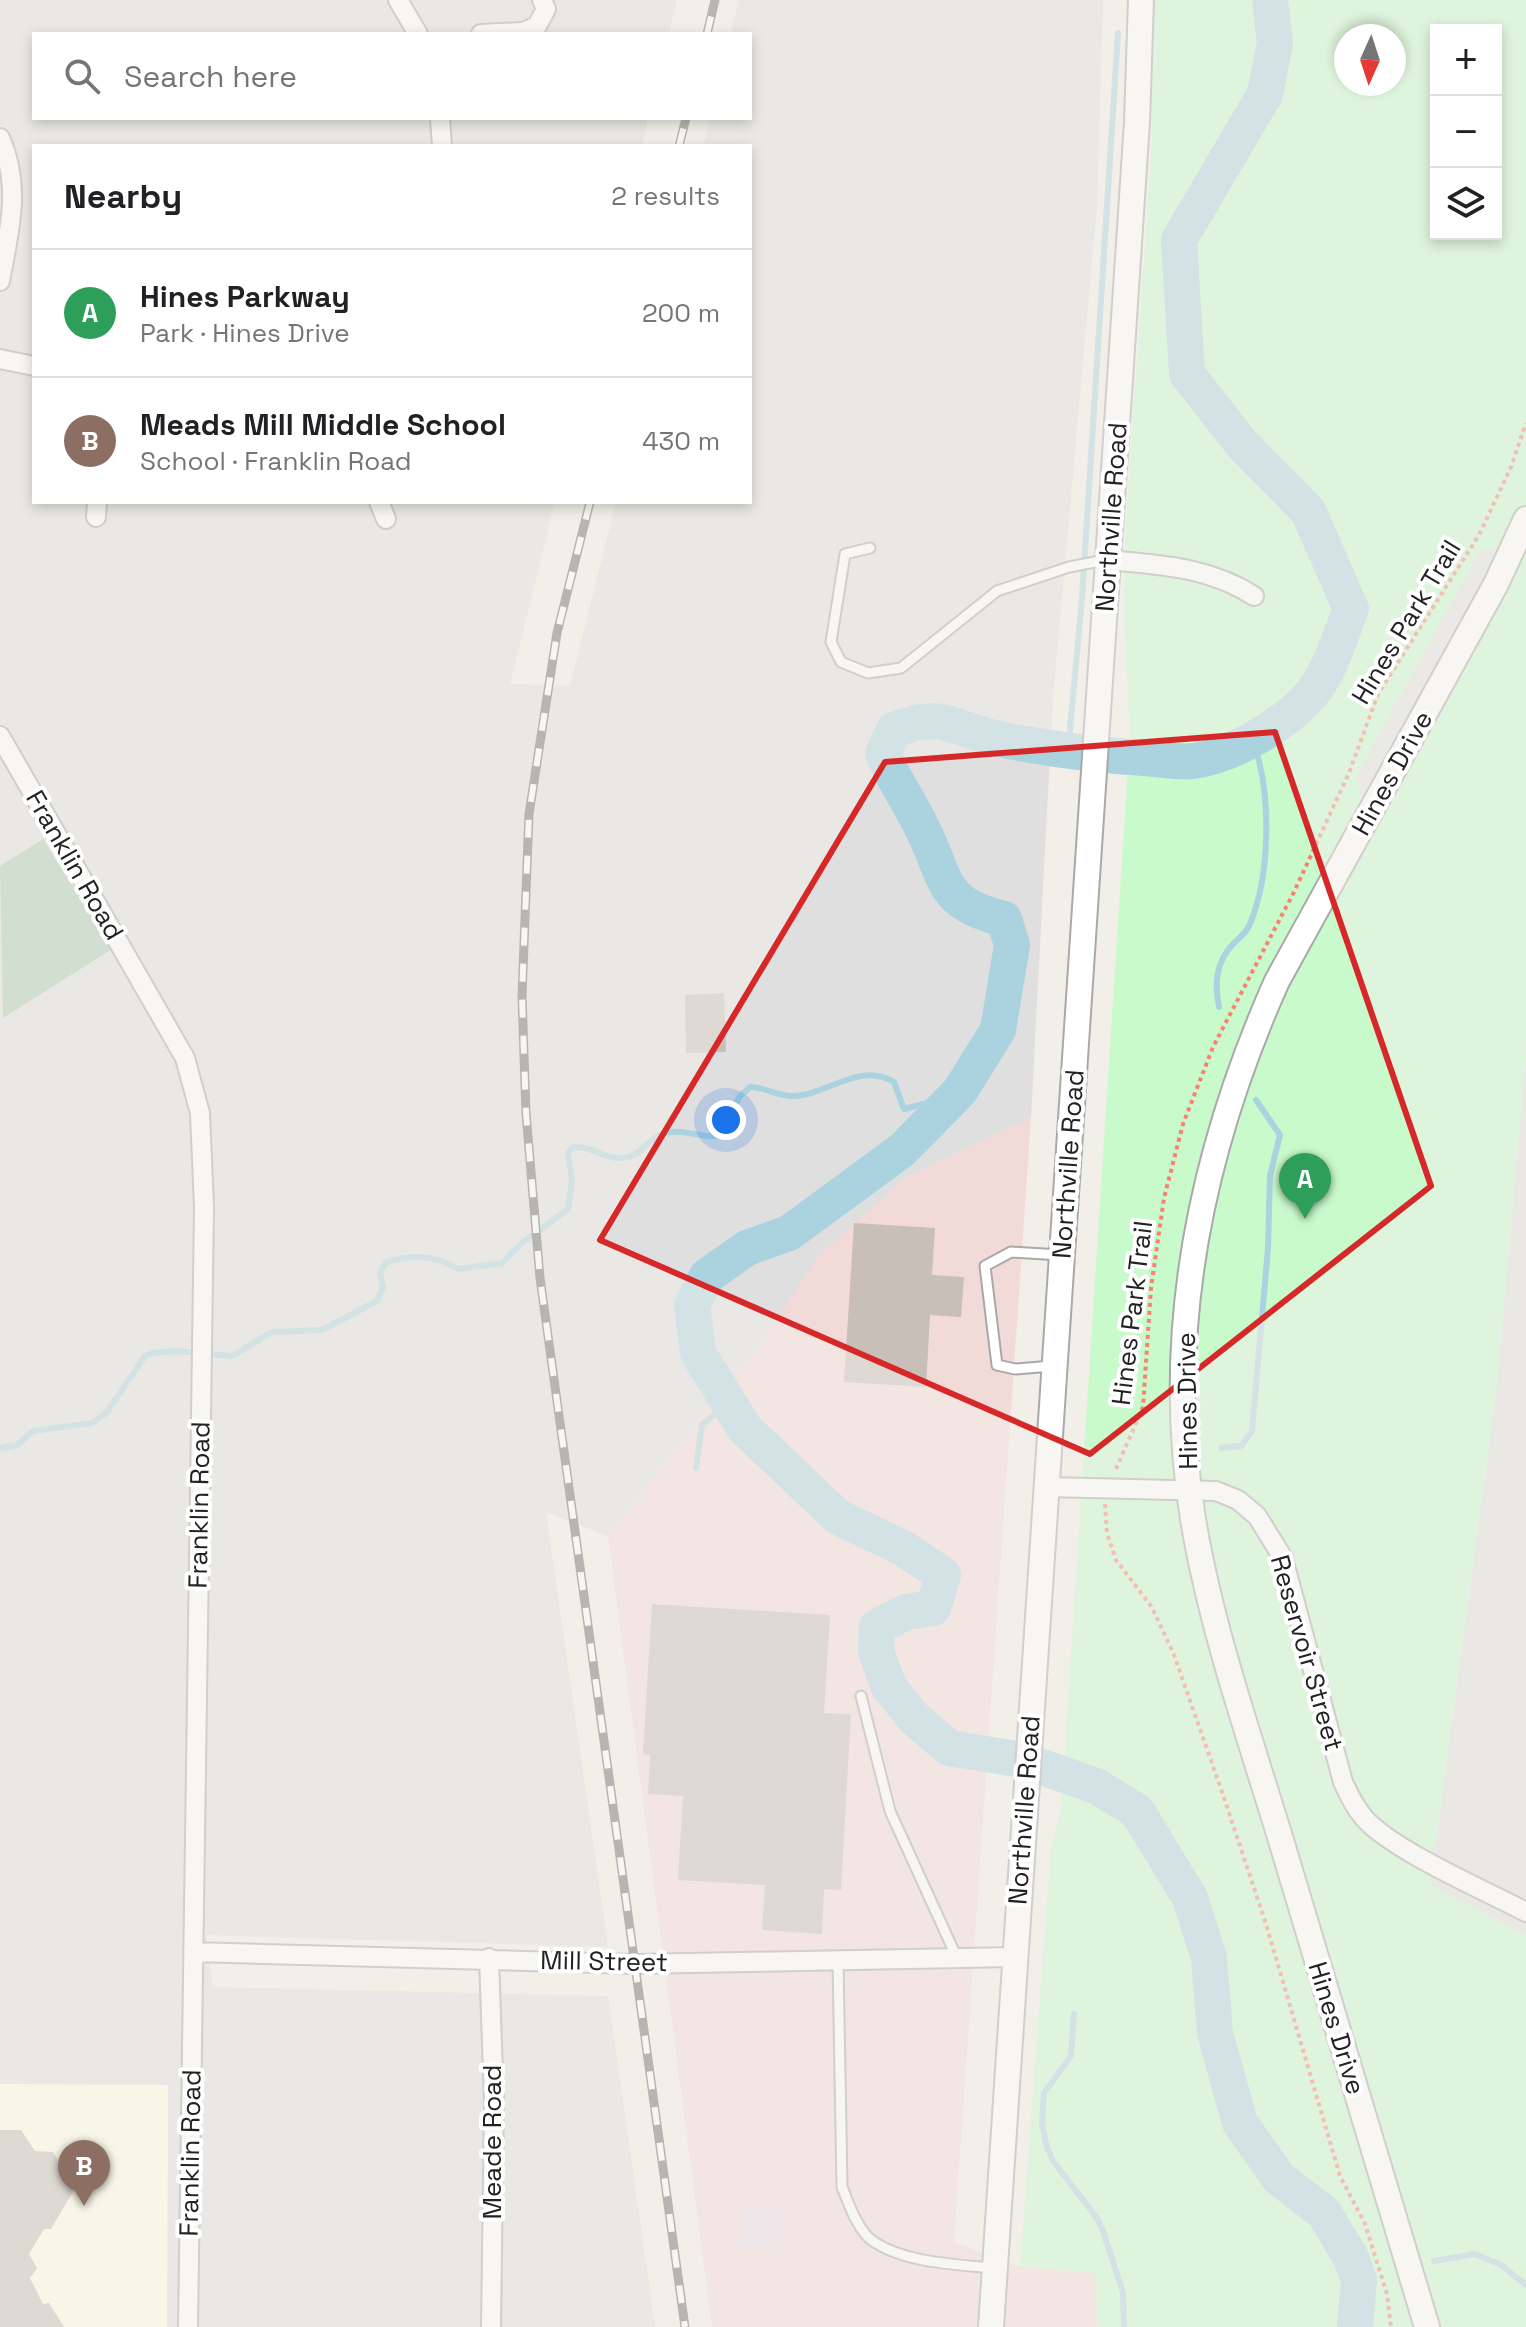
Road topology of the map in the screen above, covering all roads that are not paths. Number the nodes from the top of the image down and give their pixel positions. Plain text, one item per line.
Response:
1 (398, 0) edge
2 (542, 0) edge
3 (1141, 0) edge
4 (417, 32) edge
5 (523, 32) edge
6 (440, 120) edge
7 (0, 138) edge
8 (442, 144) edge
9 (0, 281) edge
10 (0, 359) edge
11 (32, 366) edge
12 (1526, 519) edge
13 (870, 548) dead end
14 (1108, 560) junction
15 (1254, 596) dead end
16 (0, 736) edge
17 (1062, 1255) junction
18 (1055, 1366) junction
19 (1047, 1487) junction
20 (1189, 1491) junction
21 (861, 1696) dead end
22 (1526, 1912) edge
23 (193, 1952) junction
24 (1015, 1957) junction
25 (489, 1958) junction
26 (957, 1958) junction
27 (838, 1960) junction
28 (995, 2269) junction
29 (188, 2327) edge
30 (491, 2327) edge
31 (991, 2327) edge
32 (1427, 2327) edge

1 - 4 street
2 - 5 street
3 - 14 street, Northville Road
6 - 8 street
7 - 9 street
10 - 11 street
12 - 20 street, Hines Drive
13 - 14 lane
14 - 15 street
14 - 17 street, Northville Road
16 - 23 street, Franklin Road
17 - 18 street, Northville Road
17 - 18 lane
18 - 19 street, Northville Road
19 - 20 street, Reservoir Street
19 - 24 street, Northville Road
20 - 22 street, Reservoir Street
20 - 32 street, Hines Drive
21 - 26 lane
23 - 25 street, Mill Street
23 - 29 street, Franklin Road
24 - 26 street, Mill Street
24 - 28 street, Northville Road
25 - 27 street, Mill Street
25 - 30 street, Meade Road
26 - 27 street, Mill Street
27 - 28 lane
28 - 31 street, Northville Road

